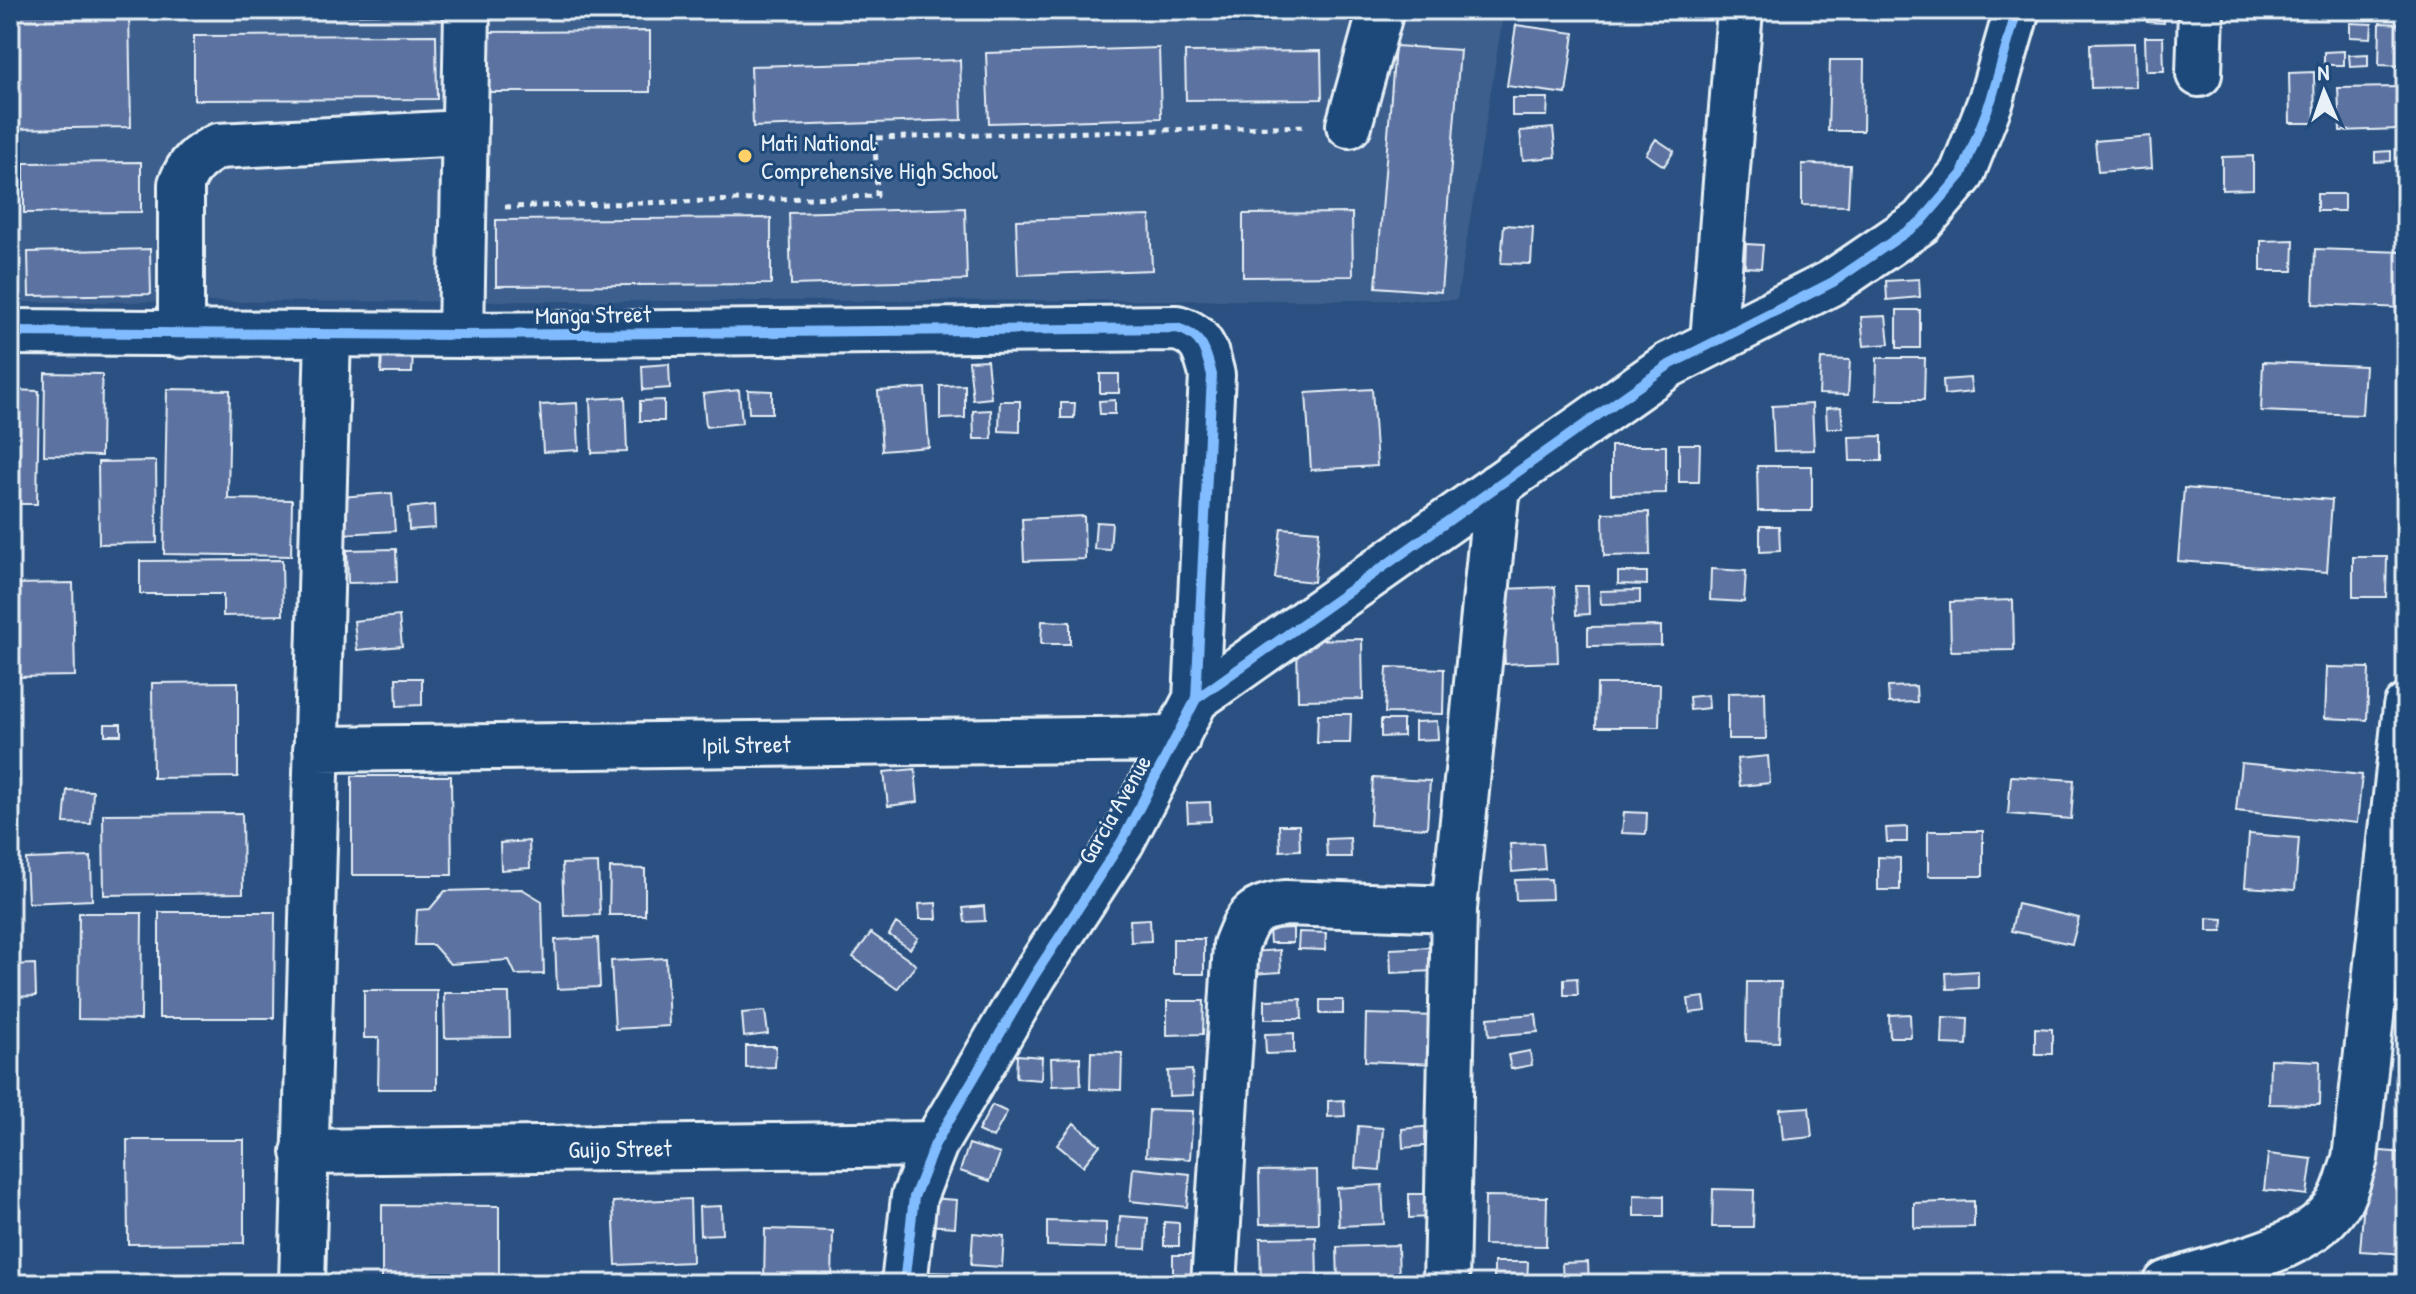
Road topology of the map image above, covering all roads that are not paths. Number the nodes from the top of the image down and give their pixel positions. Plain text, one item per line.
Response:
1 (467, 10) edge
2 (1381, 10) edge
3 (1740, 10) edge
4 (2017, 10) edge
5 (2201, 10) edge
6 (2199, 74) dead end
7 (1349, 125) road end
8 (463, 133) junction
9 (1177, 328) joint
10 (10, 332) edge
11 (181, 335) junction
12 (328, 335) junction
13 (461, 335) junction
14 (1713, 341) junction
15 (1497, 486) junction
16 (1196, 699) junction
17 (2406, 707) edge
18 (1177, 739) junction
19 (316, 749) junction
20 (2397, 874) edge
21 (1454, 909) junction
22 (935, 1144) junction
23 (304, 1152) junction
24 (302, 1284) edge
25 (904, 1284) edge
26 (1214, 1284) edge
27 (1446, 1284) edge
28 (2166, 1284) edge

1 - 8 street
2 - 7 street
3 - 14 street
4 - 14 street
5 - 6 street
8 - 11 street
8 - 13 street
9 - 13 street, Manga Street
9 - 16 street, Garcia Avenue
10 - 11 street, Manga Street
11 - 12 street, Manga Street
12 - 13 street, Manga Street
12 - 19 street
14 - 15 street
15 - 16 street
15 - 21 street
16 - 18 street, Garcia Avenue
17 - 20 street
18 - 19 street, Ipil Street
18 - 22 street, Garcia Avenue
19 - 23 street
20 - 28 street
21 - 26 street
21 - 27 street
22 - 23 street, Guijo Street
22 - 25 street, Garcia Avenue
23 - 24 street

